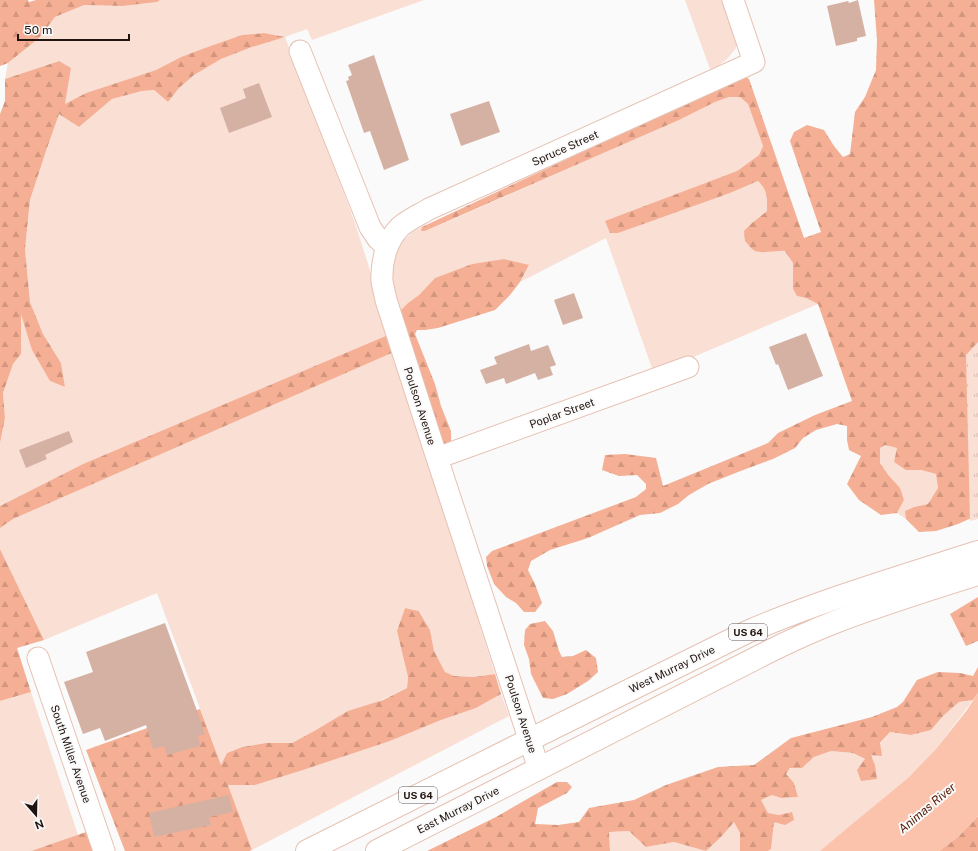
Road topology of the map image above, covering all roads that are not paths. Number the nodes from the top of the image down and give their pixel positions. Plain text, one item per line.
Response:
1 (733, 0) edge
2 (300, 51) dead end
3 (387, 246) junction
4 (688, 368) dead end
5 (437, 458) junction
6 (978, 552) edge
7 (978, 574) edge
8 (38, 658) dead end
9 (529, 740) junction
10 (539, 769) junction
11 (104, 851) edge
12 (308, 851) edge
13 (378, 851) edge

1 - 3 street, Spruce Street
2 - 3 street
3 - 5 street, Poulson Avenue
4 - 5 street, Poplar Street
5 - 9 street, Poulson Avenue
6 - 9 highway, West Murray Drive / US 64
7 - 10 highway, US 64
8 - 11 street, South Miller Avenue
9 - 10 street, Poulson Avenue
9 - 12 highway, US 64
10 - 13 highway, East Murray Drive / US 64

